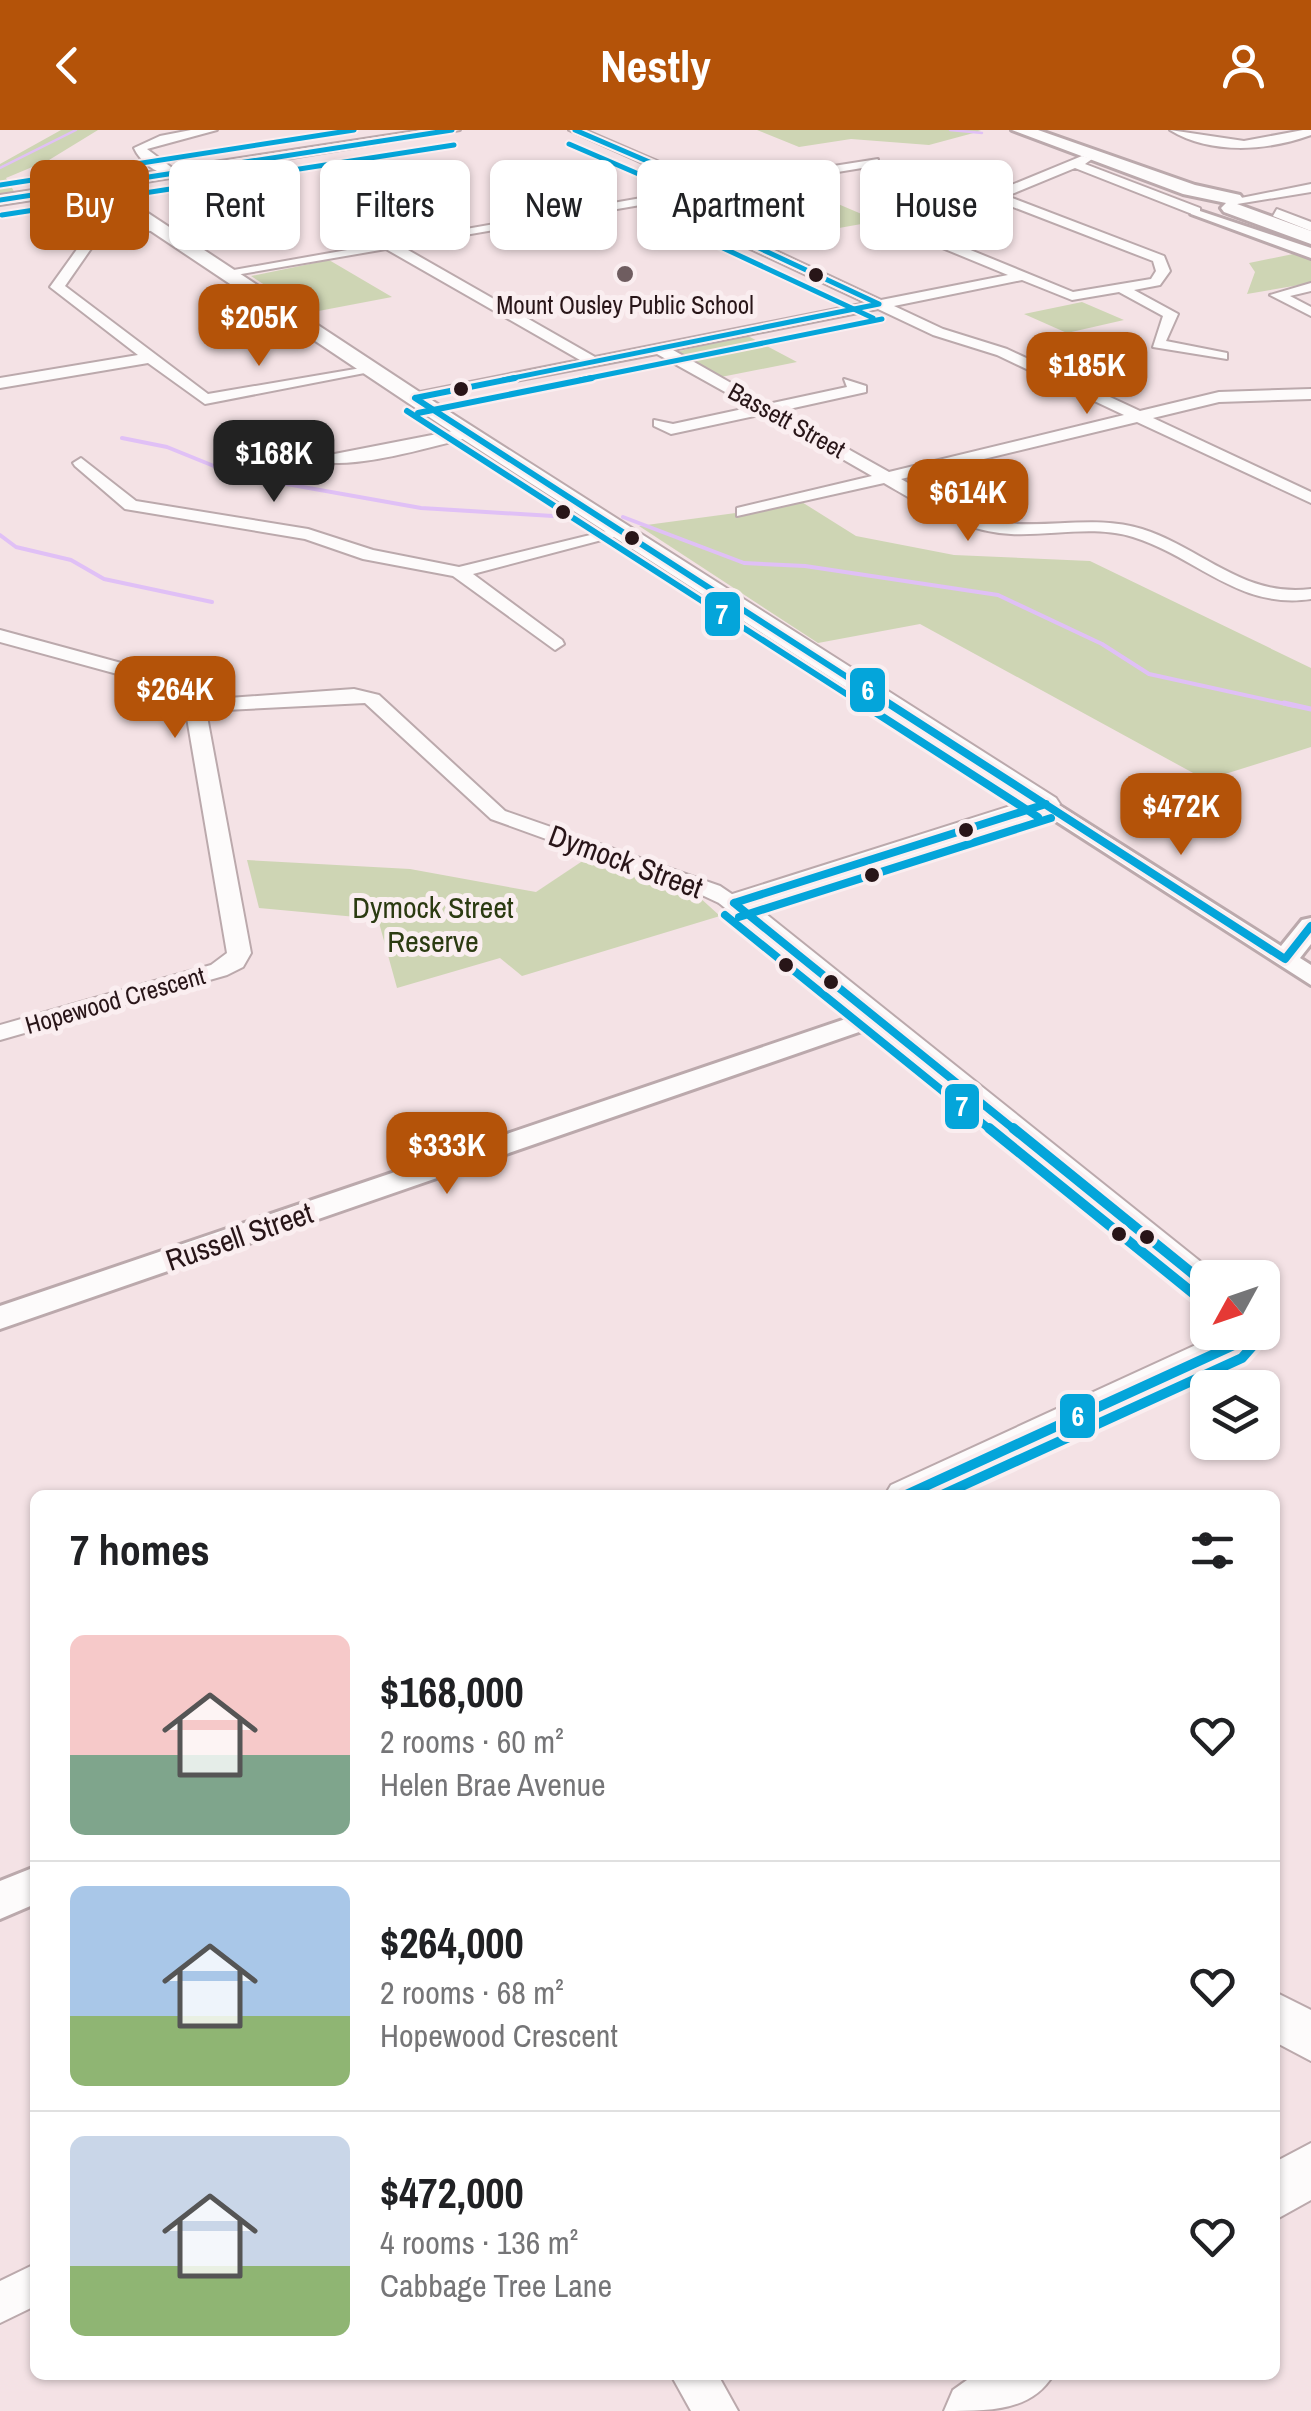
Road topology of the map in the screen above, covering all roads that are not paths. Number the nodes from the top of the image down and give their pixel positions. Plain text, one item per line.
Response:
1 (211, 130) edge
2 (575, 130) edge
3 (1006, 130) edge
4 (1021, 130) edge
5 (1036, 130) edge
6 (1176, 130) edge
7 (444, 131) edge
8 (1311, 131) edge
9 (256, 160) edge
10 (645, 160) edge
11 (1080, 162) junction
12 (169, 171) edge
13 (1311, 188) edge
14 (1013, 189) edge
15 (1190, 190) junction
16 (30, 195) edge
17 (0, 200) edge
18 (637, 202) edge
19 (1013, 202) edge
20 (1233, 204) junction
21 (1277, 213) dead end
22 (149, 222) edge
23 (155, 226) junction
24 (470, 231) edge
25 (1311, 233) edge
26 (360, 250) edge
27 (398, 250) edge
28 (763, 250) edge
29 (958, 250) edge
30 (1311, 253) edge
31 (224, 273) junction
32 (1023, 276) junction
33 (1311, 287) edge
34 (1123, 289) junction
35 (879, 304) junction
36 (1311, 312) edge
37 (658, 348) junction
38 (1222, 356) dead end
39 (148, 358) junction
40 (593, 362) junction
41 (373, 370) junction
42 (0, 383) edge
43 (861, 388) dead end
44 (1311, 394) edge
45 (415, 398) junction
46 (766, 408) junction
47 (1138, 416) junction
48 (670, 429) dead end
49 (468, 434) junction
50 (322, 458) dead end
51 (81, 463) dead end
52 (888, 476) junction
53 (1311, 498) edge
54 (743, 512) dead end
55 (623, 532) junction
56 (458, 572) junction
57 (1311, 594) edge
58 (0, 636) edge
59 (554, 644) dead end
60 (195, 706) junction
61 (1046, 804) junction
62 (734, 903) junction
63 (1311, 926) edge
64 (1285, 959) junction
65 (1311, 976) edge
66 (874, 1017) junction
67 (0, 1033) edge
68 (1190, 1272) edge
69 (0, 1318) edge
70 (1223, 1350) edge
71 (917, 1490) edge
72 (30, 1887) edge
73 (0, 1901) edge
74 (1280, 2017) edge
75 (1311, 2038) edge
76 (1311, 2168) edge
77 (1280, 2190) edge
78 (30, 2287) edge
79 (0, 2302) edge
80 (696, 2380) edge
81 (1017, 2380) edge
82 (716, 2411) edge
83 (974, 2411) edge

1 - 12 street
2 - 10 street
3 - 11 main road
4 - 15 main road
5 - 15 street
6 - 8 street
7 - 9 main road
11 - 14 street
11 - 20 main road
13 - 20 street
15 - 20 main road
16 - 17 main road
18 - 24 street
19 - 34 street
20 - 25 main road
20 - 30 street
21 - 25 street
22 - 23 main road
23 - 31 main road
23 - 39 street
26 - 31 street
27 - 40 street
28 - 35 street
29 - 32 street
31 - 41 main road
32 - 34 street
32 - 35 street
33 - 36 street
34 - 38 street
35 - 37 street
35 - 47 street
37 - 40 street
37 - 46 street, Bassett Street
39 - 41 street
39 - 42 street
40 - 45 street
41 - 45 main road
43 - 46 street
44 - 47 street
45 - 49 main road
46 - 48 street
46 - 52 street, Bassett Street
47 - 52 street
47 - 53 street
49 - 50 street
49 - 55 main road
51 - 56 street
52 - 54 street
52 - 57 street, Bassett Street
55 - 56 street
55 - 61 main road
56 - 59 street
58 - 60 street
60 - 62 street, Dymock Street
60 - 67 street, Hopewood Crescent
61 - 62 main road
61 - 64 street
62 - 66 main road, Dymock Street
63 - 64 street
64 - 65 street
66 - 68 main road, Dymock Street
66 - 69 street, Russell Street
70 - 71 main road
72 - 73 street
74 - 75 main road
76 - 77 main road
78 - 79 street
80 - 82 street
81 - 83 main road

